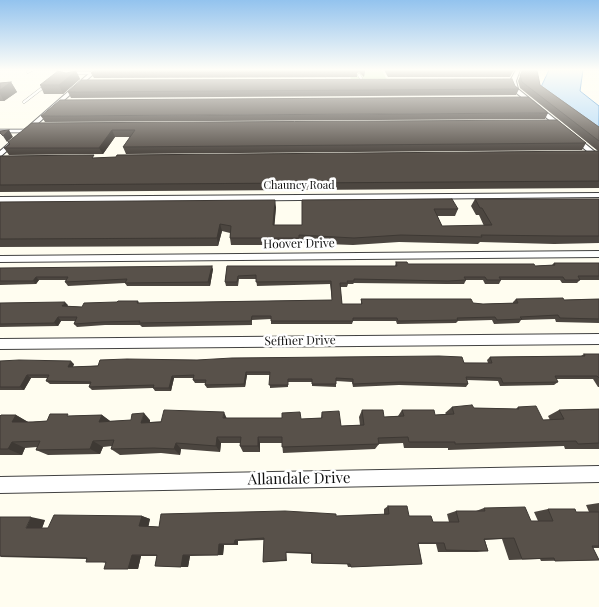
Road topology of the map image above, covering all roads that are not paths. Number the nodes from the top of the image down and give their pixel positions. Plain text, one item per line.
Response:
1 (29, 98) edge
2 (68, 98) edge
3 (527, 99) joint
4 (517, 100) edge
5 (24, 102) dead end
6 (546, 124) edge
7 (556, 124) junction
8 (34, 128) junction
9 (0, 131) edge
10 (584, 154) edge
11 (0, 155) edge
12 (596, 156) edge
13 (0, 159) edge
14 (12, 159) edge
15 (599, 195) edge
16 (0, 200) edge
17 (599, 254) edge
18 (0, 259) edge
19 (599, 338) edge
20 (0, 344) edge
21 (599, 474) edge
22 (0, 484) edge

1 - 5 lane
2 - 8 street
3 - 4 street
3 - 7 street
6 - 7 street
7 - 12 street
8 - 9 lane
8 - 11 street
10 - 12 street
13 - 14 street
15 - 16 street, Chauncy Road
17 - 18 street, Hoover Drive
19 - 20 street, Seffner Drive
21 - 22 street, Allandale Drive

